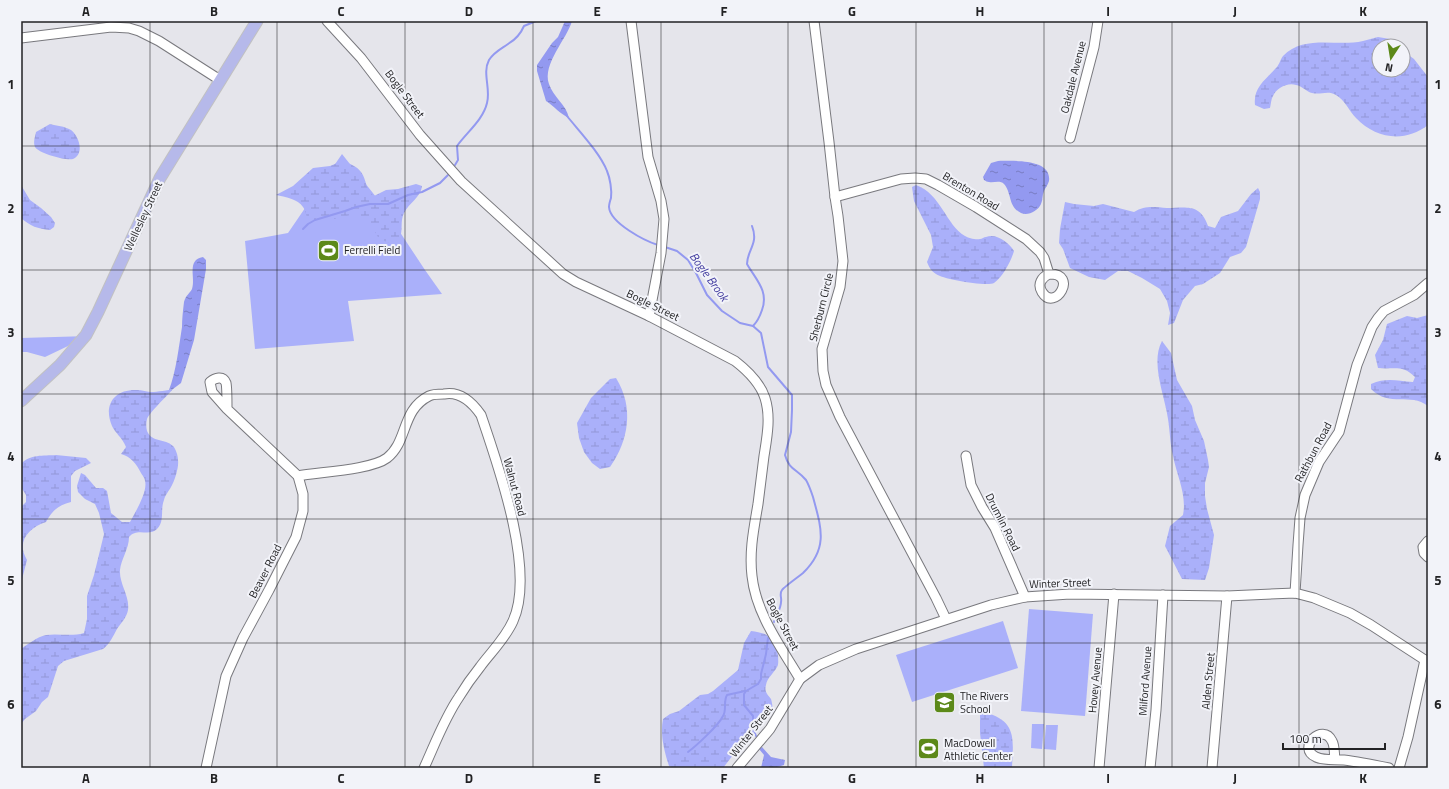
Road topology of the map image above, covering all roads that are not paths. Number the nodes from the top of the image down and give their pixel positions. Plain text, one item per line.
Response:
1 (257, 21) edge
2 (328, 21) edge
3 (631, 21) edge
4 (814, 21) edge
5 (1098, 21) edge
6 (21, 38) edge
7 (220, 80) junction
8 (1070, 138) dead end
9 (835, 197) junction
10 (1049, 274) dead end
11 (1428, 283) edge
12 (649, 316) junction
13 (21, 401) edge
14 (227, 410) dead end
15 (966, 456) dead end
16 (298, 476) junction
17 (1428, 541) edge
18 (1428, 557) edge
19 (1295, 593) junction
20 (1114, 594) junction
21 (1163, 595) junction
22 (1227, 596) junction
23 (1025, 597) junction
24 (946, 619) junction
25 (1426, 661) edge
26 (800, 679) junction
27 (1335, 759) dead end
28 (206, 768) edge
29 (424, 768) edge
30 (737, 768) edge
31 (1099, 768) edge
32 (1150, 768) edge
33 (1212, 768) edge
34 (1389, 768) edge
35 (1399, 768) edge

1 - 7 main road, Wellesley Street
2 - 12 street, Bogle Street
3 - 12 street
4 - 9 street, Sherburn Circle
5 - 8 street, Oakdale Avenue
6 - 7 street
7 - 13 main road, Wellesley Street
9 - 10 street, Brenton Road
9 - 24 street, Sherburn Circle
11 - 19 street, Rathbun Road
12 - 26 street, Bogle Street
14 - 16 street
15 - 23 street, Drumlin Road
16 - 28 street, Beaver Road
16 - 29 street, Walnut Road
17 - 18 street
19 - 22 street, Winter Street
19 - 25 street, Winter Street
20 - 21 street, Winter Street
20 - 23 street, Winter Street
20 - 31 street, Hovey Avenue
21 - 22 street, Winter Street
21 - 32 street, Milford Avenue
22 - 33 street, Alden Street
23 - 24 street, Winter Street
24 - 26 street, Winter Street
25 - 35 street
26 - 30 street, Winter Street
27 - 34 street

